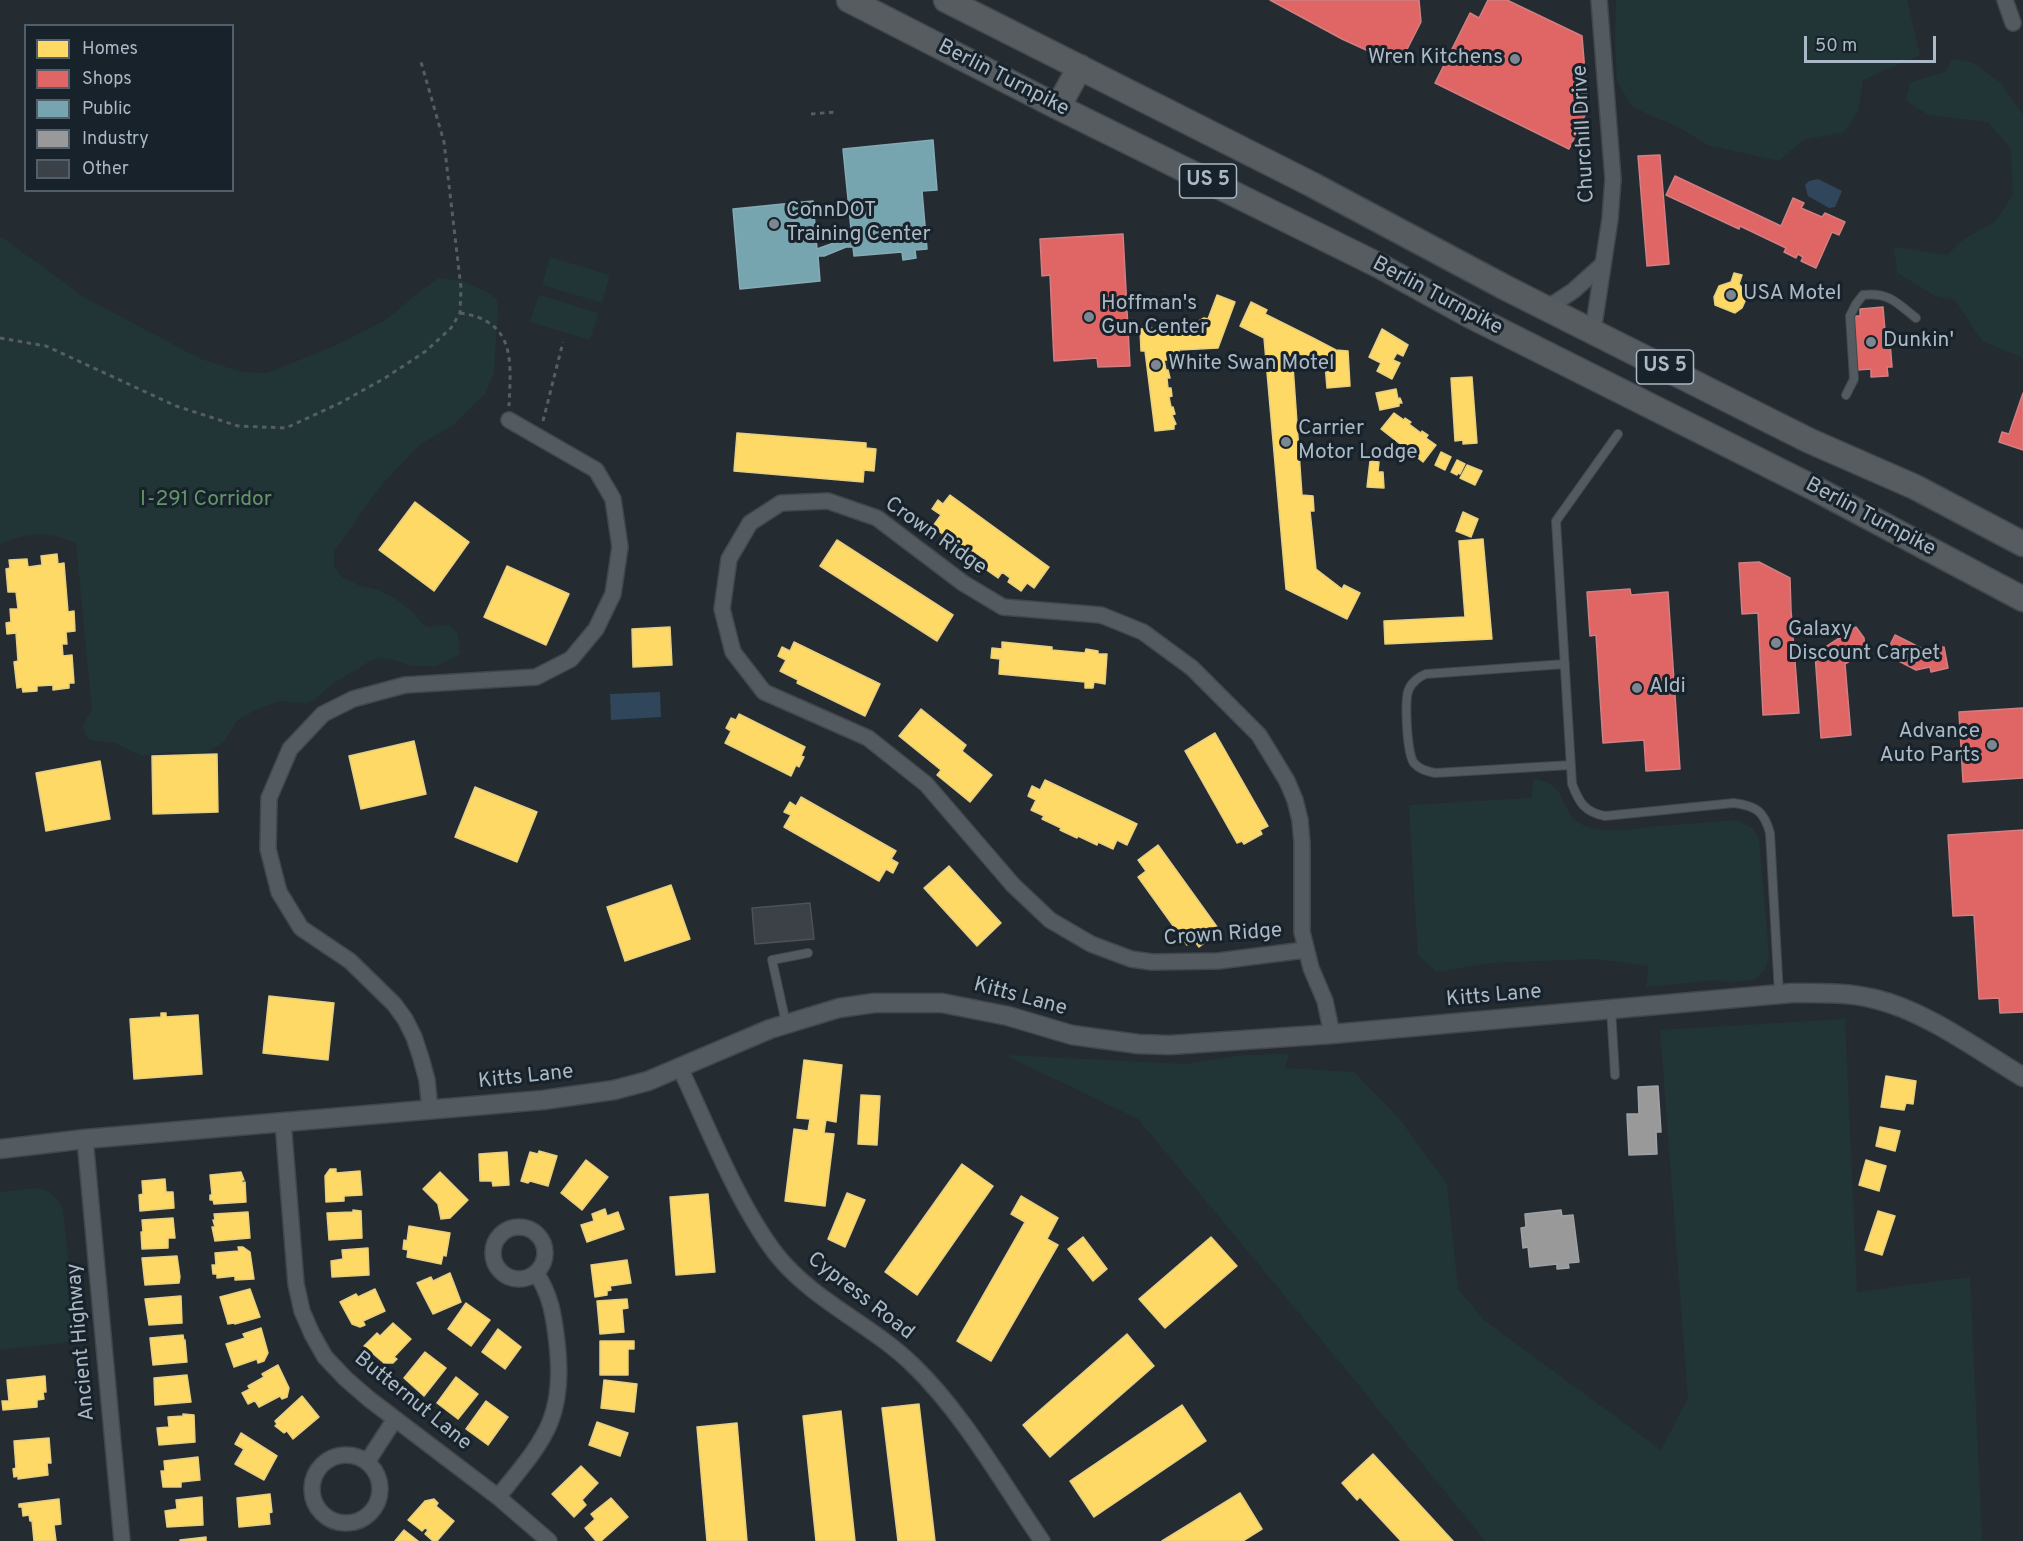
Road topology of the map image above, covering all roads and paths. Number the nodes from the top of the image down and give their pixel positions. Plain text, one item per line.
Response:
1 (849, 0) edge
2 (946, 0) edge
3 (1599, 0) edge
4 (2005, 0) edge
5 (2013, 23) dead end
6 (421, 62) dead end
7 (1080, 67) junction
8 (1058, 107) junction
9 (836, 112) dead end
10 (811, 114) dead end
11 (1602, 265) junction
12 (1506, 288) junction
13 (1546, 308) junction
14 (460, 313) junction
15 (1469, 315) junction
16 (1916, 318) dead end
17 (1593, 331) junction
18 (0, 338) edge
19 (563, 342) dead end
20 (1846, 395) dead end
21 (509, 420) joint
22 (1618, 434) dead end
23 (539, 437) junction
24 (2023, 543) edge
25 (2023, 599) edge
26 (1565, 664) junction
27 (1571, 765) junction
28 (1305, 950) junction
29 (808, 953) dead end
30 (1779, 994) junction
31 (1611, 1009) junction
32 (786, 1023) junction
33 (1332, 1034) junction
34 (680, 1068) junction
35 (1615, 1076) dead end
36 (2023, 1077) edge
37 (430, 1110) junction
38 (282, 1122) junction
39 (85, 1139) junction
40 (0, 1149) edge
41 (536, 1273) dead end
42 (395, 1419) junction
43 (367, 1462) junction
44 (498, 1497) junction
45 (122, 1541) edge
46 (549, 1541) edge
47 (1042, 1541) edge

1 - 8 highway, Berlin Turnpike / US 5
2 - 7 highway, Berlin Turnpike / US 5
3 - 11 street, Churchill Drive
4 - 5 street
6 - 14 path
7 - 8 highway
7 - 12 highway, Berlin Turnpike / US 5
8 - 15 highway, Berlin Turnpike / US 5
9 - 10 path
11 - 13 street
11 - 17 street, Churchill Drive
12 - 13 highway, Berlin Turnpike / US 5
12 - 15 highway
13 - 17 highway, Berlin Turnpike / US 5
14 - 18 path
14 - 21 path
15 - 25 highway, Berlin Turnpike / US 5
16 - 20 lane
17 - 24 highway, Berlin Turnpike / US 5
19 - 23 path
21 - 23 street
22 - 26 lane
23 - 37 street
26 - 27 lane
26 - 27 lane
27 - 30 lane
28 - 28 street, Crown Ridge
28 - 33 street, Crown Ridge
29 - 32 lane
30 - 31 street, Kitts Lane
30 - 36 street, Kitts Lane
31 - 33 street, Kitts Lane
31 - 35 lane
32 - 33 street, Kitts Lane
32 - 34 street, Kitts Lane
34 - 37 street, Kitts Lane
34 - 47 street, Cypress Road
37 - 38 street, Kitts Lane
38 - 39 street, Kitts Lane
38 - 42 street, Butternut Lane
39 - 40 street, Kitts Lane
39 - 45 street, Ancient Highway
41 - 44 street
42 - 43 street
42 - 44 street, Butternut Lane
43 - 43 street
44 - 46 street, Butternut Lane

